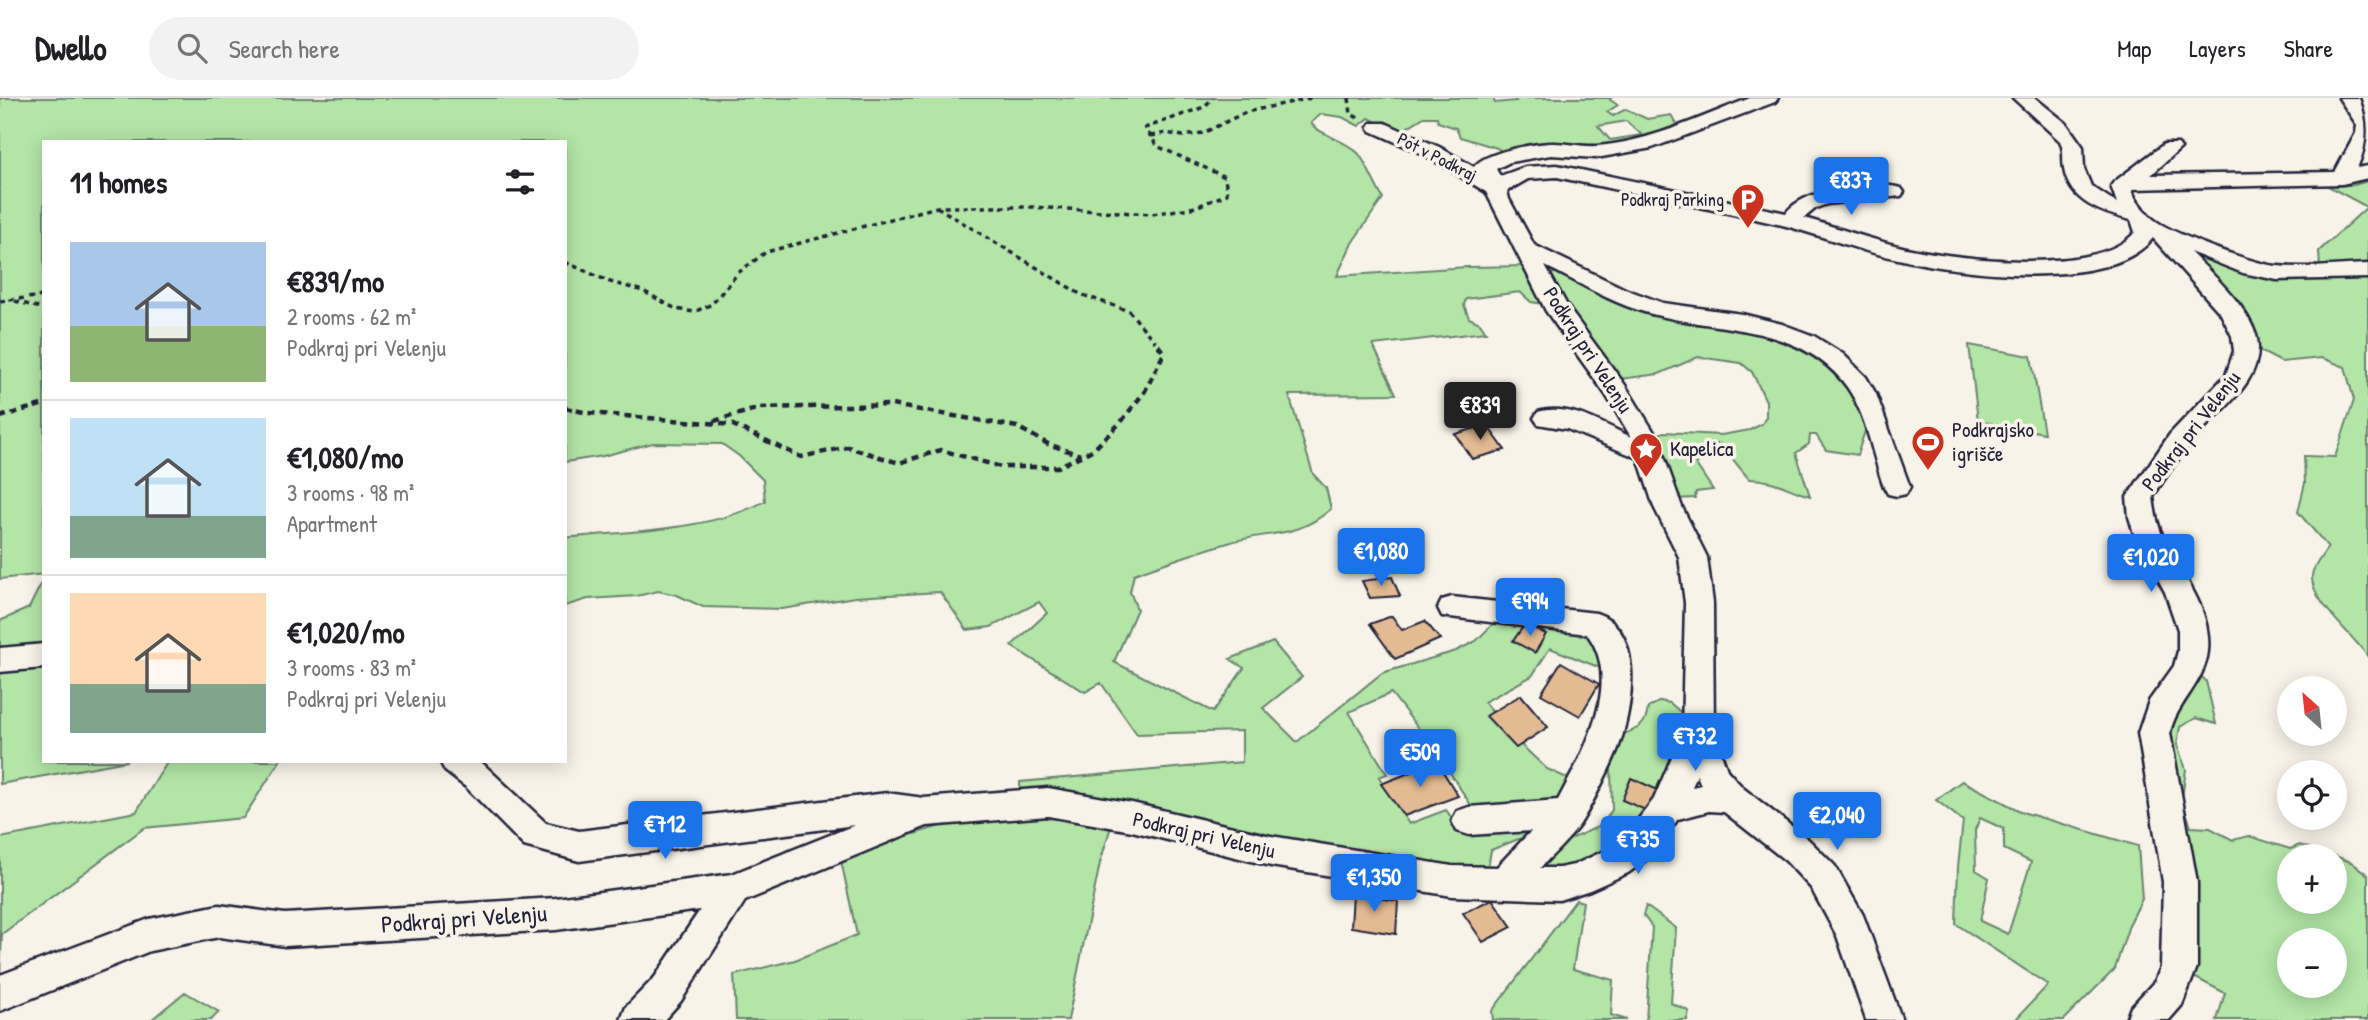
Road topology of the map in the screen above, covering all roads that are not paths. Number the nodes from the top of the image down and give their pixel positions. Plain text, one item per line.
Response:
1 (1768, 98) edge
2 (2023, 98) edge
3 (2349, 98) edge
4 (1378, 127) dead end
5 (2171, 148) dead end
6 (2355, 175) edge
7 (2131, 181) junction
8 (1496, 189) junction
9 (1894, 192) dead end
10 (1791, 221) junction
11 (2148, 223) junction
12 (1527, 250) junction
13 (2368, 271) edge
14 (1547, 418) dead end
15 (1649, 452) junction
16 (1896, 487) dead end
17 (1452, 608) dead end
18 (42, 656) edge
19 (0, 660) edge
20 (1698, 733) junction
21 (459, 763) edge
22 (1731, 798) junction
23 (1667, 808) junction
24 (925, 812) junction
25 (1568, 814) junction
26 (1469, 821) dead end
27 (1503, 884) junction
28 (733, 890) junction
29 (0, 993) edge
30 (639, 1020) edge
31 (1884, 1020) edge
32 (2144, 1020) edge

1 - 8 street, Podkraj pri Velenju
2 - 11 street
3 - 6 street
4 - 8 street, Pot v Podkraj
5 - 7 street
6 - 7 street
7 - 11 street, Podkraj pri Velenju
8 - 10 street
8 - 12 street, Podkraj pri Velenju
9 - 10 street
10 - 11 street
11 - 13 street
11 - 32 street, Podkraj pri Velenju
12 - 15 street, Podkraj pri Velenju
12 - 16 street, Podkraj pri Velenju
14 - 15 street
15 - 20 street, Podkraj pri Velenju
17 - 25 street
18 - 19 street
20 - 22 street, Podkraj pri Velenju
20 - 23 street, Podkraj pri Velenju
21 - 24 street, Podkraj pri Velenju
22 - 23 street
22 - 31 street, Podkraj pri Velenju
23 - 27 street, Podkraj pri Velenju
24 - 27 street, Podkraj pri Velenju
24 - 28 street, Podkraj pri Velenju
25 - 26 street
25 - 27 street
28 - 29 street, Podkraj pri Velenju
28 - 30 street

